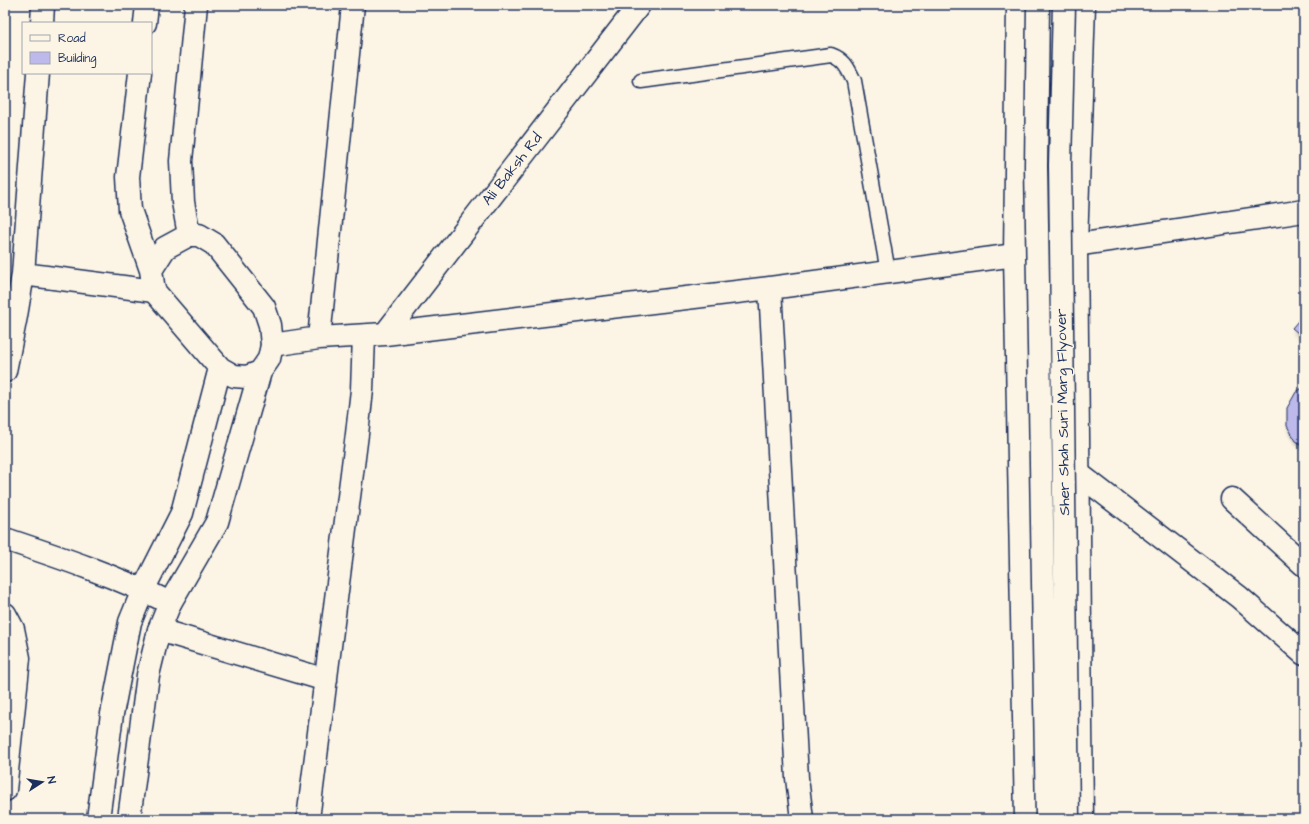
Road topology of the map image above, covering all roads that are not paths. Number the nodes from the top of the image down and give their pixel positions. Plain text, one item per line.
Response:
1 (43, 5) edge
2 (147, 5) edge
3 (196, 5) edge
4 (352, 5) edge
5 (639, 5) edge
6 (1018, 5) edge
7 (1038, 5) edge
8 (1064, 5) edge
9 (1084, 5) edge
10 (42, 22) edge
11 (145, 22) edge
12 (38, 74) edge
13 (140, 74) edge
14 (641, 81) dead end
15 (1304, 211) edge
16 (189, 234) junction
17 (1076, 245) junction
18 (1015, 255) junction
19 (888, 272) junction
20 (23, 274) junction
21 (153, 280) junction
22 (770, 288) junction
23 (10, 316) edge
24 (375, 335) junction
25 (318, 338) junction
26 (272, 345) junction
27 (220, 368) junction
28 (5, 371) edge
29 (260, 372) junction
30 (1079, 474) junction
31 (1232, 499) dead end
32 (5, 539) edge
33 (1304, 565) edge
34 (143, 590) junction
35 (170, 603) junction
36 (5, 614) edge
37 (159, 630) junction
38 (1304, 654) edge
39 (326, 680) junction
40 (5, 790) edge
41 (98, 819) edge
42 (129, 819) edge
43 (308, 819) edge
44 (802, 819) edge
45 (1026, 819) edge
46 (1047, 819) edge
47 (1068, 819) edge
48 (1082, 819) edge

1 - 10 main road
2 - 11 main road
3 - 16 main road
4 - 25 main road
5 - 24 main road, Ali Baksh Rd
6 - 18 main road
7 - 46 main road, Sher Shah Suri Marg Flyover, bridge
8 - 47 main road, Sher Shah Suri Marg Flyover, bridge
9 - 17 main road
12 - 20 main road
13 - 21 main road
14 - 19 lane
15 - 17 main road
16 - 21 main road
16 - 26 main road
17 - 18 main road
17 - 30 main road
18 - 19 main road
18 - 45 main road
19 - 22 main road
20 - 21 main road
20 - 23 main road
21 - 27 main road
22 - 24 main road
22 - 44 main road
23 - 28 main road
24 - 25 main road
24 - 39 main road
25 - 26 main road
26 - 29 main road
27 - 29 main road
27 - 34 main road
29 - 35 main road
30 - 38 main road
30 - 48 main road
31 - 33 main road
32 - 34 main road
34 - 35 main road
34 - 41 main road
35 - 37 main road
36 - 40 main road
37 - 39 main road
37 - 42 main road
39 - 43 main road

